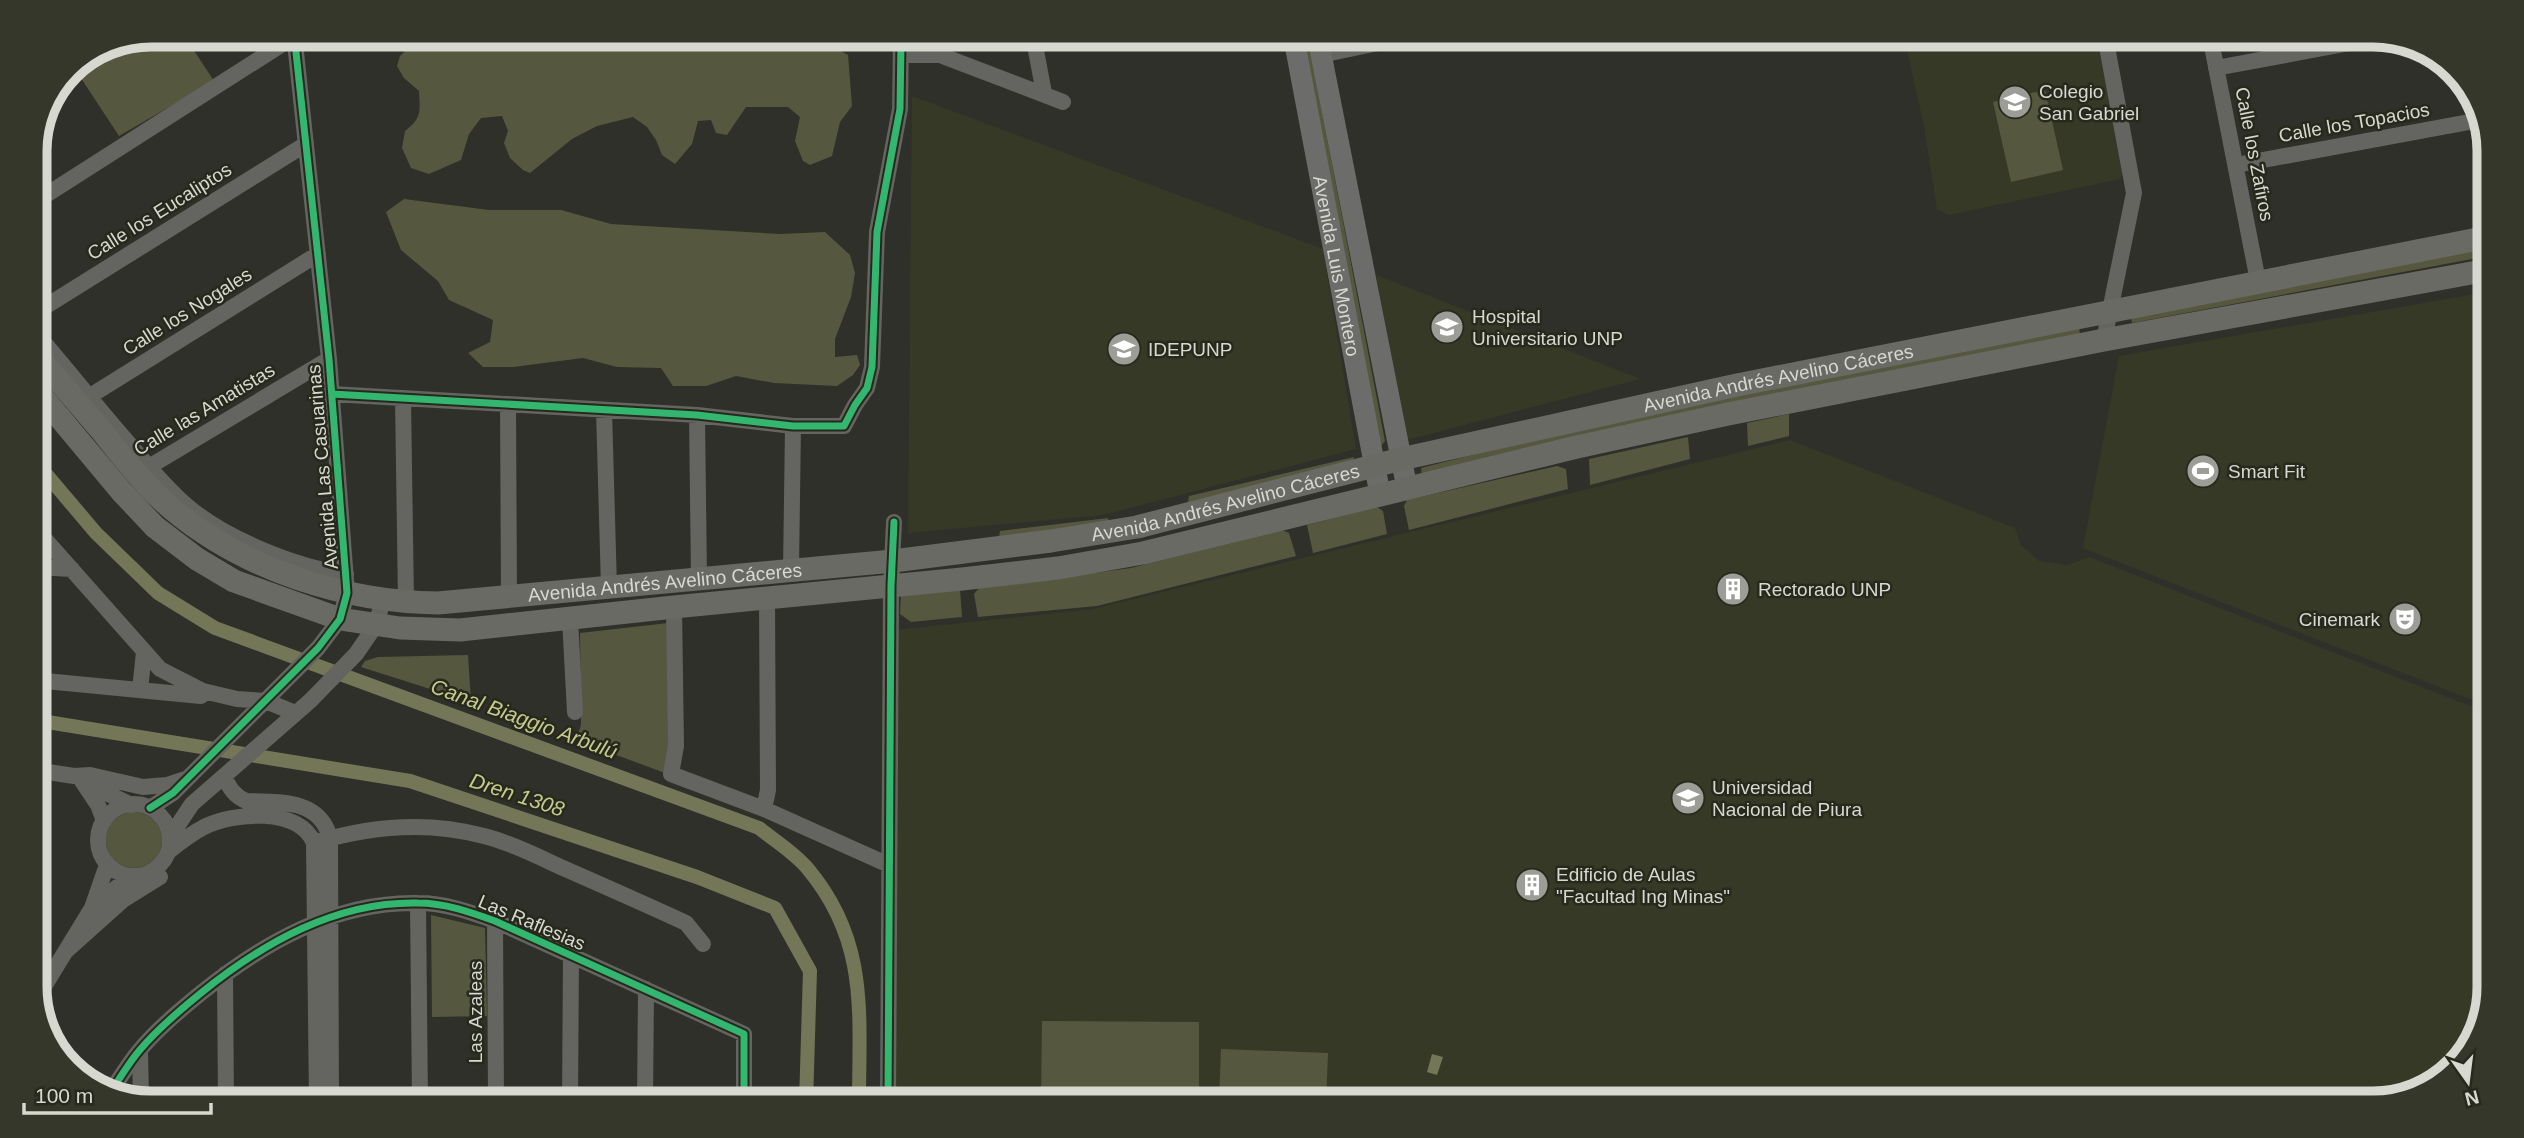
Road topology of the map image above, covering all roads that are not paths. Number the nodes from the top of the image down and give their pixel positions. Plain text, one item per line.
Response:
1 (278, 47) edge
2 (295, 47) edge
3 (1035, 47) edge
4 (1295, 47) edge
5 (1320, 47) edge
6 (2107, 47) edge
7 (2212, 47) edge
8 (2328, 47) edge
9 (901, 48) edge
10 (939, 48) edge
11 (2216, 68) junction
12 (1044, 93) junction
13 (1063, 102) dead end
14 (2472, 121) edge
15 (306, 144) junction
16 (2236, 165) junction
17 (47, 194) edge
18 (2477, 239) edge
19 (317, 254) junction
20 (2477, 272) edge
21 (2258, 281) junction
22 (47, 306) edge
23 (2109, 311) junction
24 (2104, 340) junction
25 (47, 349) edge
26 (329, 359) junction
27 (47, 365) edge
28 (332, 394) junction
29 (403, 398) junction
30 (83, 400) junction
31 (47, 402) edge
32 (508, 404) junction
33 (604, 410) junction
34 (696, 415) junction
35 (793, 426) junction
36 (1401, 459) junction
37 (1374, 466) junction
38 (143, 471) junction
39 (1407, 488) junction
40 (163, 490) junction
41 (1380, 494) junction
42 (142, 513) junction
43 (894, 522) dead end
44 (47, 541) edge
45 (893, 561) junction
46 (47, 568) edge
47 (72, 569) junction
48 (791, 570) junction
49 (699, 579) junction
50 (347, 583) junction
51 (891, 586) junction
52 (609, 588) junction
53 (509, 597) junction
54 (767, 597) junction
55 (395, 601) junction
56 (674, 607) junction
57 (340, 619) junction
58 (570, 619) junction
59 (376, 625) junction
60 (144, 652) junction
61 (47, 681) edge
62 (140, 690) junction
63 (266, 701) junction
64 (575, 712) dead end
65 (295, 713) junction
66 (250, 718) junction
67 (273, 732) junction
68 (47, 772) edge
69 (227, 775) junction
70 (78, 778) junction
71 (187, 778) junction
72 (131, 805) junction
73 (150, 808) junction
74 (764, 809) junction
75 (104, 821) junction
76 (190, 835) junction
77 (322, 841) junction
78 (169, 845) junction
79 (107, 865) junction
80 (889, 865) junction
81 (131, 876) junction
82 (418, 903) junction
83 (92, 908) junction
84 (323, 919) junction
85 (495, 921) junction
86 (703, 944) dead end
87 (66, 951) junction
88 (571, 955) junction
89 (225, 974) junction
90 (47, 982) edge
91 (646, 989) junction
92 (140, 1050) junction
93 (116, 1084) edge
94 (141, 1090) edge
95 (226, 1091) edge
96 (317, 1091) edge
97 (330, 1091) edge
98 (420, 1091) edge
99 (496, 1091) edge
100 (570, 1091) edge
101 (645, 1091) edge
102 (744, 1091) edge
103 (888, 1091) edge

1 - 17 street
2 - 15 street, Avenida Las Casuarinas
3 - 12 street
4 - 37 main road, Avenida Luis Montero
5 - 36 main road, Avenida Luis Montero
6 - 23 street
7 - 11 street, Calle los Zafiros
8 - 11 street
9 - 10 street
9 - 35 street
10 - 12 street
11 - 16 street, Calle los Zafiros
12 - 13 street
14 - 16 street, Calle los Topacios
15 - 19 street, Avenida Las Casuarinas
15 - 22 street, Calle los Eucaliptos
16 - 21 street, Calle los Zafiros
18 - 21 highway, Avenida Andrés Avelino Cáceres
19 - 26 street, Avenida Las Casuarinas
19 - 30 street, Calle los Nogales
20 - 24 highway, Avenida Andrés Avelino Cáceres
21 - 23 highway, Avenida Andrés Avelino Cáceres
23 - 24 street
23 - 36 highway, Avenida Andrés Avelino Cáceres
24 - 39 highway, Avenida Andrés Avelino Cáceres
25 - 30 street, Avenida Andrés Avelino Cáceres
26 - 28 street, Avenida Las Casuarinas
26 - 38 street, Calle las Amatistas
27 - 30 highway, Avenida Andrés Avelino Cáceres
28 - 29 street
28 - 50 street, Avenida Las Casuarinas
29 - 32 street
29 - 55 street
30 - 38 highway, Avenida Andrés Avelino Cáceres
31 - 42 highway, Avenida Andrés Avelino Cáceres
32 - 33 street
32 - 53 street
33 - 34 street
33 - 52 street
34 - 35 street
34 - 49 street
35 - 48 street
36 - 37 highway, Avenida Andrés Avelino Cáceres
36 - 39 main road, Avenida Luis Montero
37 - 41 main road, Avenida Luis Montero
37 - 45 highway, Avenida Andrés Avelino Cáceres
38 - 40 highway, Avenida Andrés Avelino Cáceres
39 - 41 highway, Avenida Andrés Avelino Cáceres
40 - 42 highway
40 - 50 highway, Avenida Andrés Avelino Cáceres
41 - 51 highway, Avenida Andrés Avelino Cáceres
42 - 57 highway, Avenida Andrés Avelino Cáceres
43 - 45 street
44 - 47 street
45 - 48 highway, Avenida Andrés Avelino Cáceres
45 - 51 street
46 - 47 street
47 - 60 street
48 - 49 highway, Avenida Andrés Avelino Cáceres
49 - 52 highway, Avenida Andrés Avelino Cáceres
50 - 55 highway, Avenida Andrés Avelino Cáceres
50 - 57 street, Avenida Las Casuarinas
51 - 54 highway, Avenida Andrés Avelino Cáceres
51 - 80 street
52 - 53 highway, Avenida Andrés Avelino Cáceres
53 - 55 highway, Avenida Andrés Avelino Cáceres
54 - 56 highway, Avenida Andrés Avelino Cáceres
54 - 74 street
55 - 59 street
56 - 58 highway, Avenida Andrés Avelino Cáceres
56 - 74 street
57 - 59 highway, Avenida Andrés Avelino Cáceres
57 - 63 street, Avenida Las Casuarinas
58 - 59 highway, Avenida Andrés Avelino Cáceres
58 - 64 street
59 - 65 street
60 - 62 street
60 - 63 street
61 - 62 street
62 - 66 street
63 - 65 street
63 - 66 street, Avenida Las Casuarinas
65 - 67 street
66 - 67 street
66 - 71 street, Avenida Las Casuarinas
67 - 69 street
68 - 70 street
69 - 77 street
69 - 78 street
70 - 71 street
70 - 72 street
70 - 75 street
71 - 73 street, Avenida Las Casuarinas
72 - 73 street
72 - 75 street
73 - 78 street
74 - 80 street
75 - 79 street
76 - 77 street
76 - 78 street
76 - 87 street
77 - 84 street
77 - 86 street
78 - 81 street
79 - 81 street
79 - 83 street
80 - 103 street
81 - 83 street
82 - 84 street, Las Raflesias
82 - 85 street, Las Raflesias
82 - 98 street
83 - 87 street
84 - 89 street, Las Raflesias
84 - 96 street
84 - 97 street
85 - 88 street, Las Raflesias
85 - 99 street, Las Azaleas
87 - 90 street
88 - 91 street, Las Raflesias
88 - 100 street
89 - 92 street, Las Raflesias
89 - 95 street
91 - 101 street
91 - 102 street, Las Raflesias
92 - 93 street, Las Raflesias
92 - 94 street

